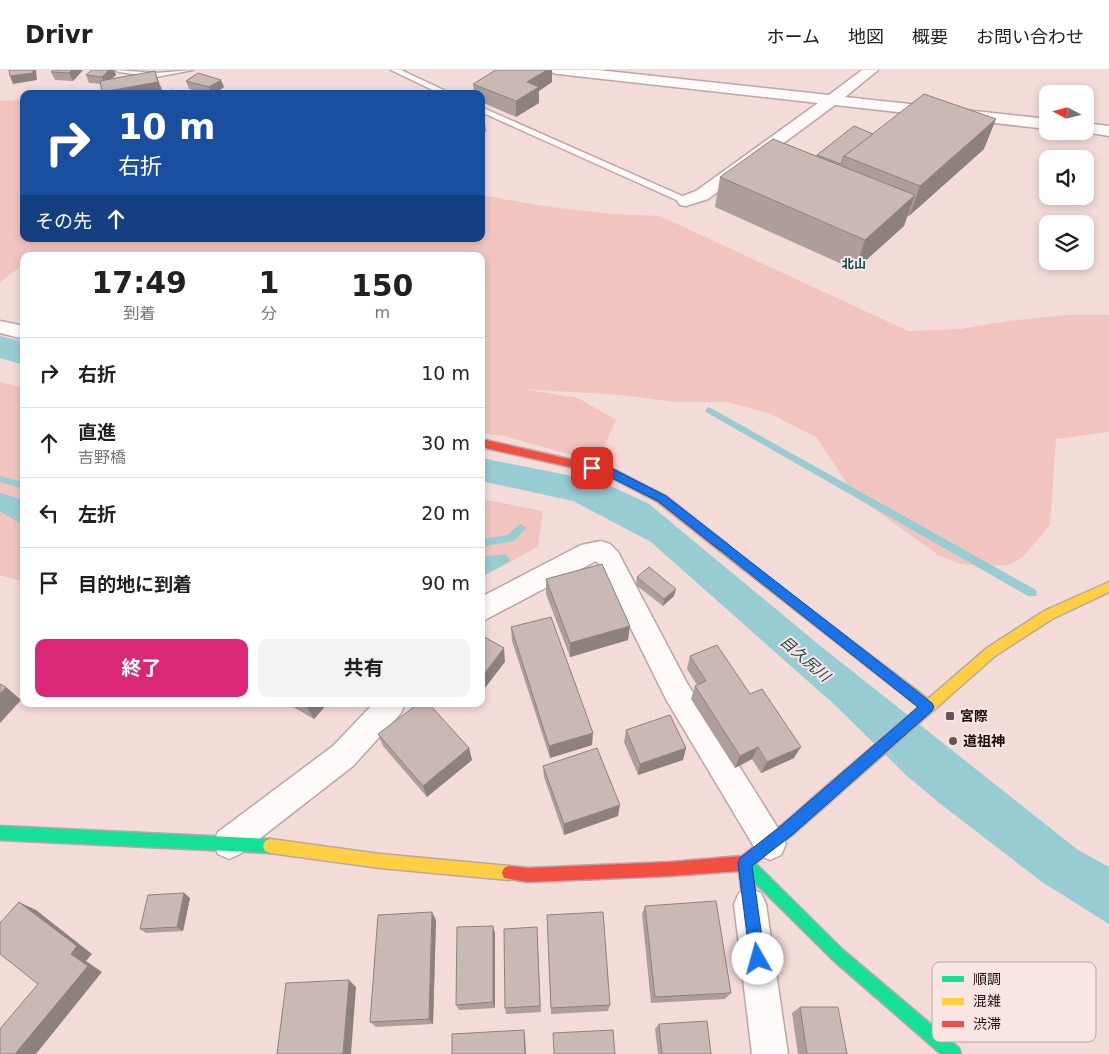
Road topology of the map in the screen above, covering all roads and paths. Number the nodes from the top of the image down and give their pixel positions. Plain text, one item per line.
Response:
1 (119, 70) edge
2 (189, 70) edge
3 (395, 70) edge
4 (558, 70) edge
5 (871, 70) edge
6 (439, 90) edge
7 (831, 101) junction
8 (485, 111) edge
9 (1039, 123) edge
10 (1094, 129) edge
11 (1109, 131) edge
12 (686, 201) joint
13 (0, 327) edge
14 (20, 332) edge
15 (485, 444) edge
16 (1108, 588) edge
17 (485, 609) edge
18 (388, 707) edge
19 (928, 707) junction
20 (0, 834) edge
21 (229, 843) junction
22 (770, 844) junction
23 (745, 863) junction
24 (750, 904) joint
25 (932, 1037) edge
26 (938, 1042) edge
27 (770, 1054) edge
28 (952, 1054) edge

1 - 2 lane
3 - 6 lane
4 - 7 street
5 - 7 street
7 - 9 street
7 - 12 street
8 - 12 lane
10 - 11 street
13 - 14 street
15 - 19 street
16 - 19 street
17 - 22 street
18 - 21 street
19 - 22 street
20 - 21 street
21 - 23 street
22 - 23 street
23 - 24 street
23 - 25 street
24 - 27 street
26 - 28 street

